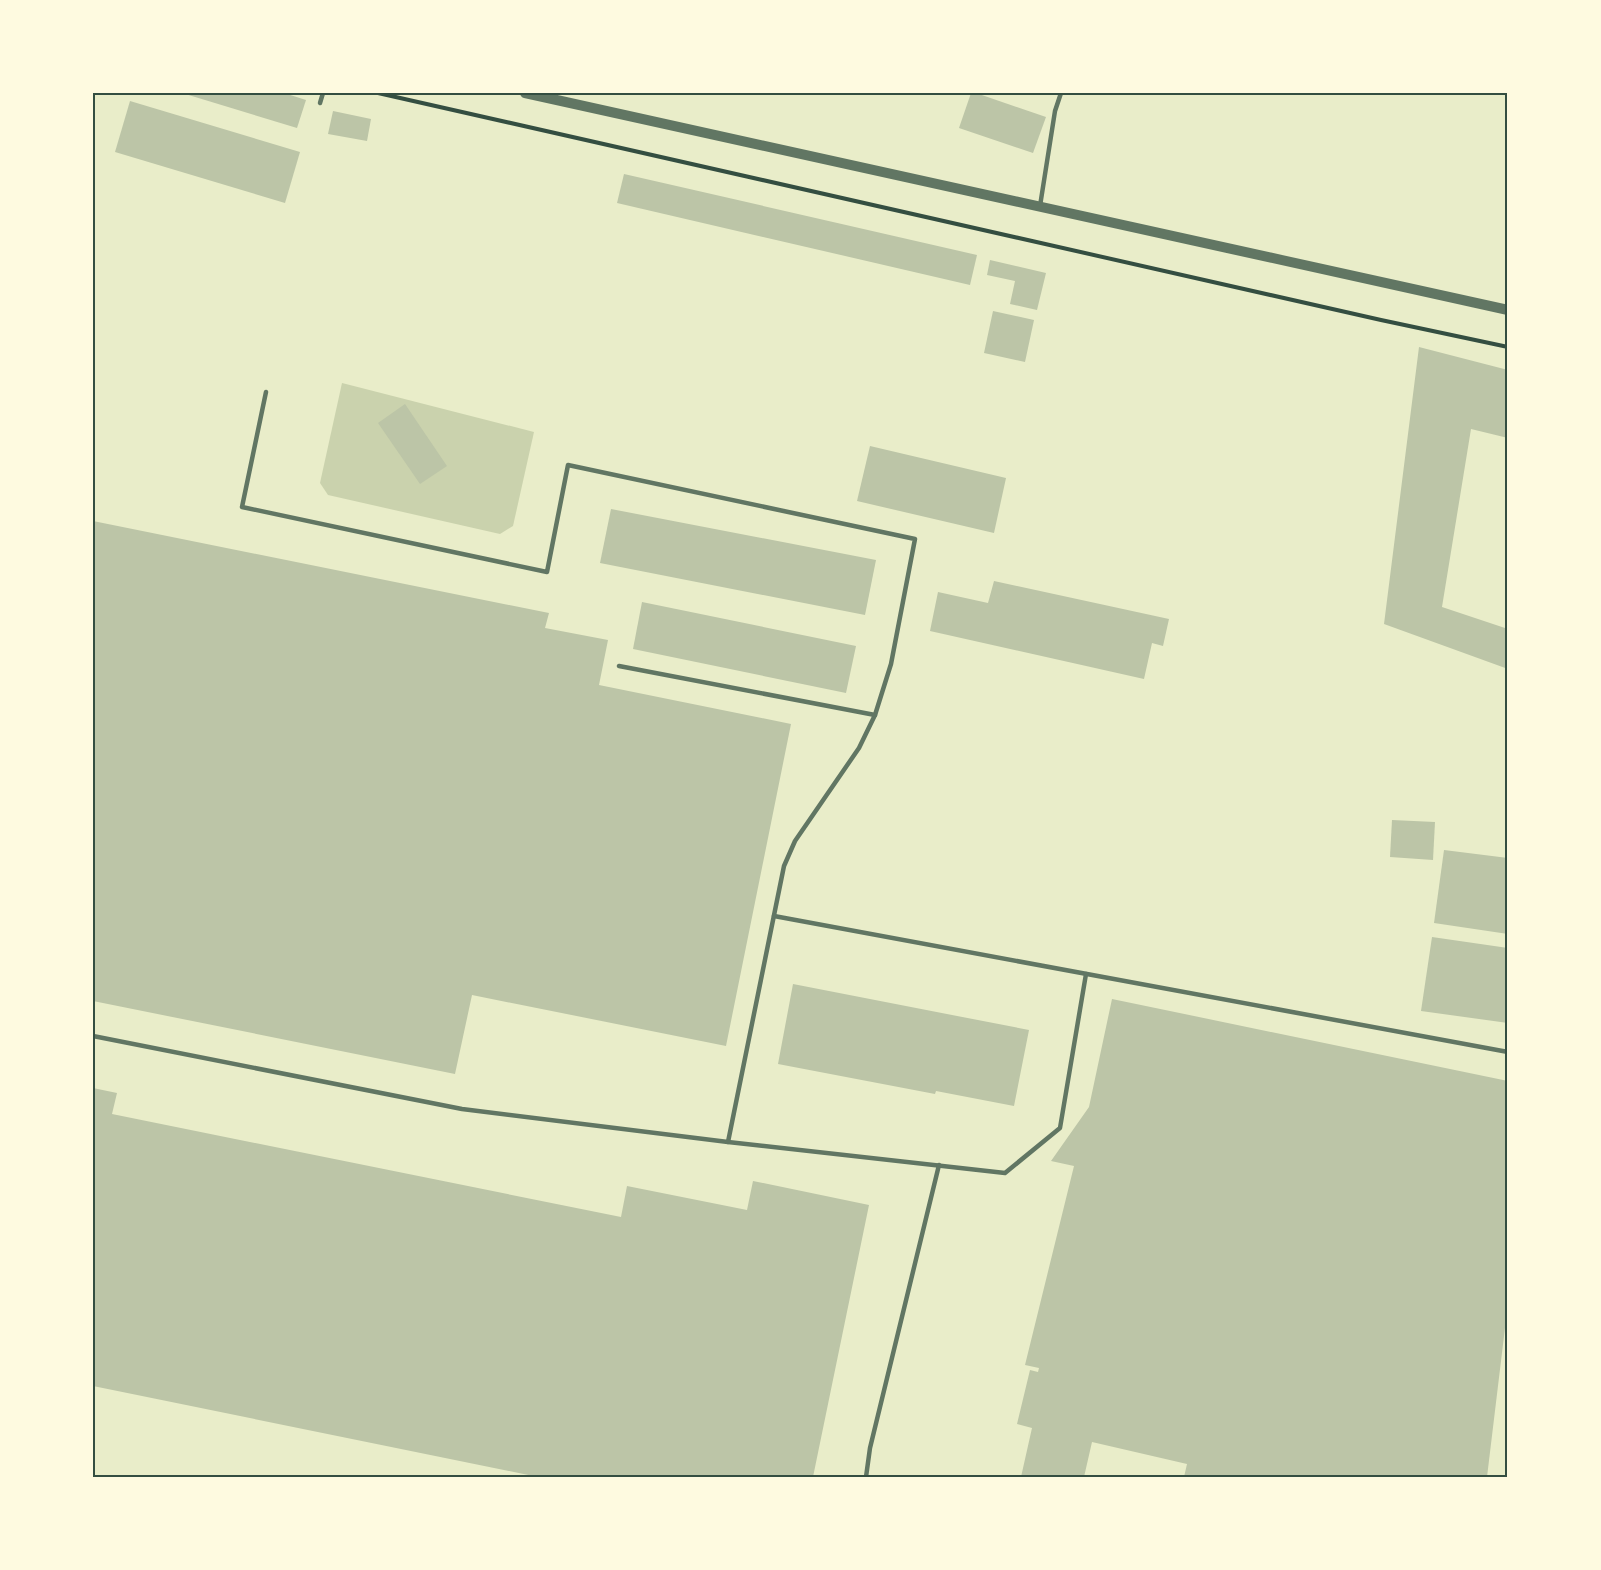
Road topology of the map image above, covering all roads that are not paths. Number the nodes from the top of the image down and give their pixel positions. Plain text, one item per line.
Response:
1 (323, 93) edge
2 (525, 93) edge
3 (1060, 93) edge
4 (320, 103) dead end
5 (1040, 206) junction
6 (1508, 310) edge
7 (266, 392) dead end
8 (619, 666) dead end
9 (875, 715) junction
10 (774, 916) junction
11 (1086, 974) junction
12 (93, 1036) edge
13 (1508, 1052) edge
14 (728, 1142) junction
15 (939, 1165) junction
16 (866, 1477) edge

1 - 4 lane
2 - 5 street
3 - 5 lane
5 - 6 street
7 - 9 lane
8 - 9 lane
9 - 10 lane
10 - 11 lane
10 - 14 lane
11 - 13 lane
11 - 15 lane
12 - 14 lane
14 - 15 lane
15 - 16 lane

